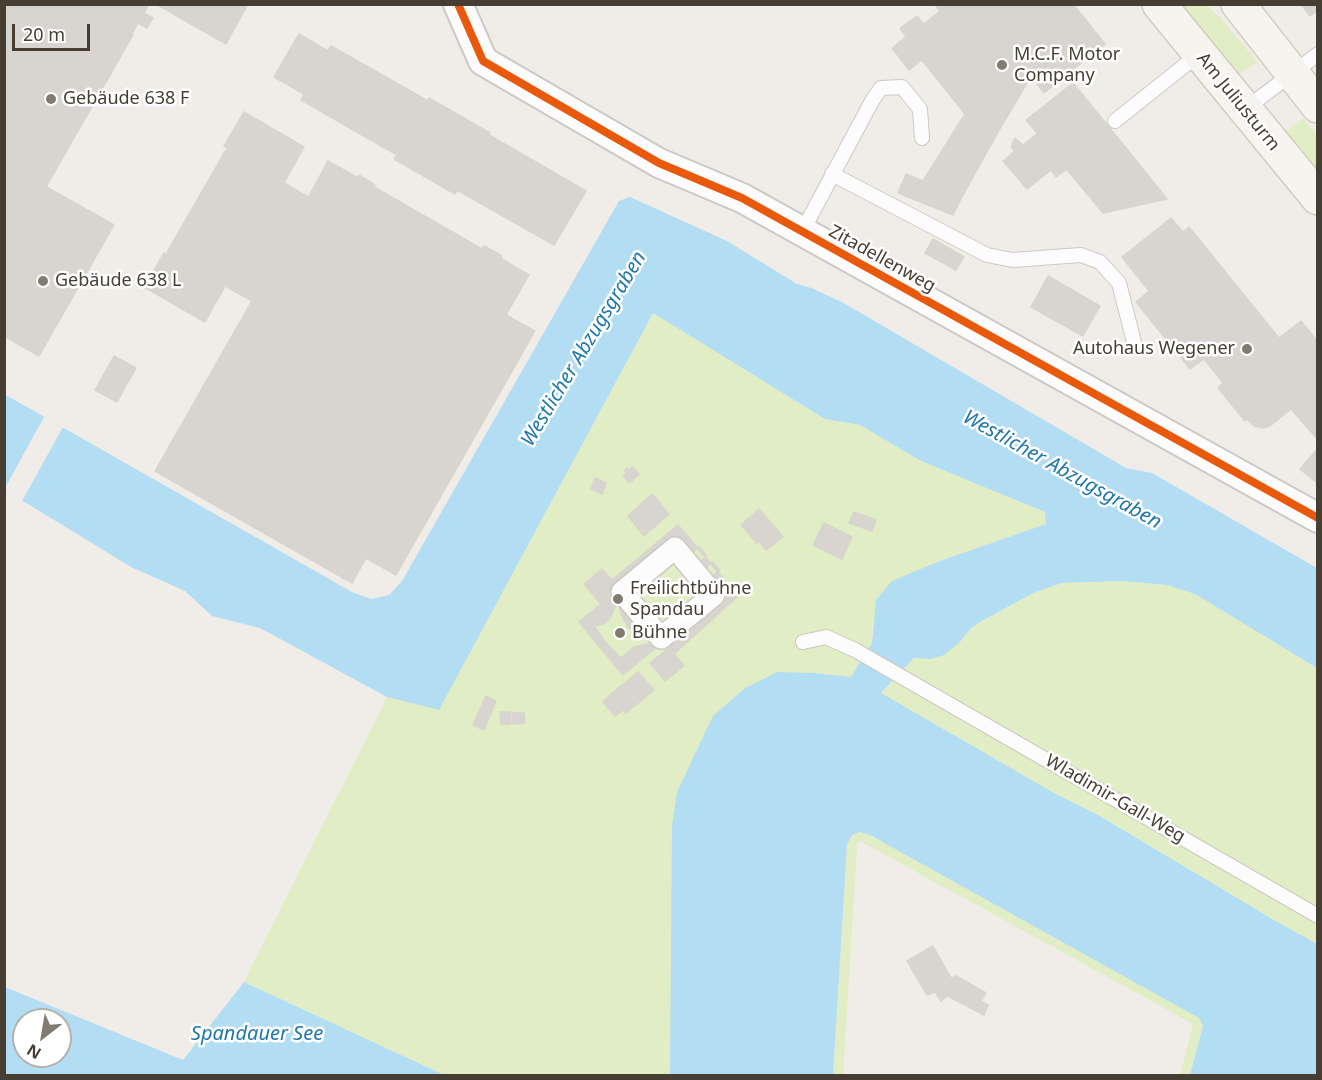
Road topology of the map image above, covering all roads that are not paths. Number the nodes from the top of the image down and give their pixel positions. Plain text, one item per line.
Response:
1 (458, 4) edge
2 (1159, 4) edge
3 (1238, 4) edge
4 (1199, 54) junction
5 (1305, 63) edge
6 (1317, 106) edge
7 (1244, 110) junction
8 (1115, 121) dead end
9 (922, 138) dead end
10 (832, 174) junction
11 (1317, 198) edge
12 (802, 232) junction
13 (1134, 342) dead end
14 (1317, 518) edge
15 (803, 642) dead end
16 (1317, 916) edge

1 - 12 street, Zitadellenweg
2 - 4 main road, Am Juliusturm
3 - 5 main road
4 - 7 main road, Am Juliusturm
4 - 8 lane
5 - 6 main road
5 - 7 lane
7 - 11 main road, Am Juliusturm
9 - 10 lane
10 - 12 lane
10 - 13 lane
12 - 14 street, Zitadellenweg
15 - 16 lane, Wladimir-Gall-Weg

